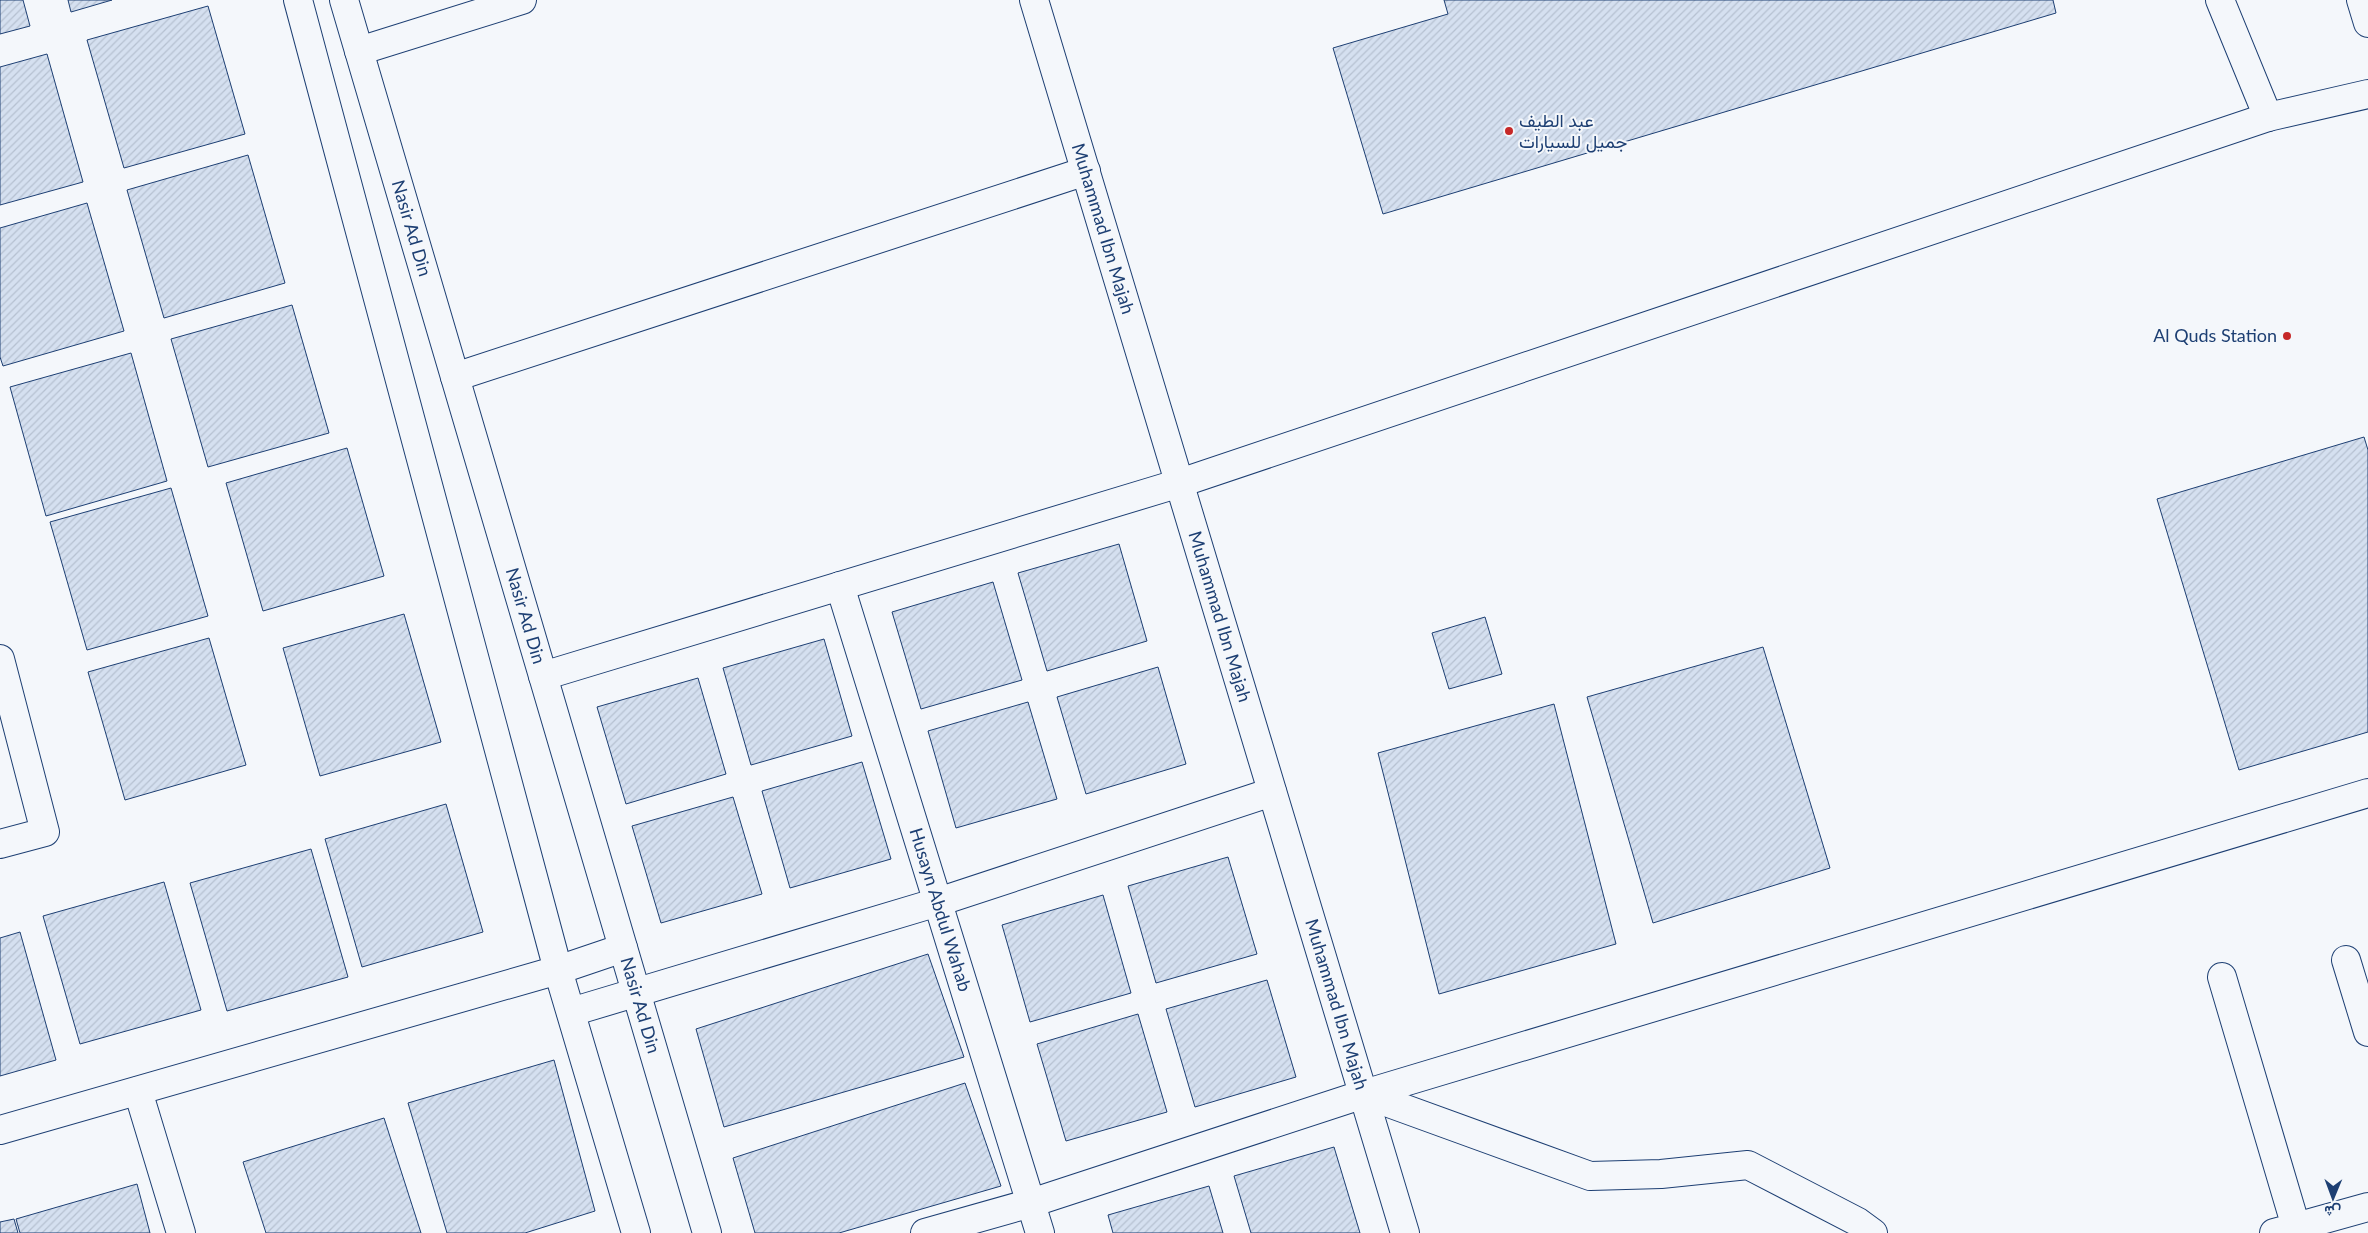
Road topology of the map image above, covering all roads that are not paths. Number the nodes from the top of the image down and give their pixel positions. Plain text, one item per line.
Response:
1 (298, 0) edge
2 (344, 0) edge
3 (522, 0) edge
4 (1034, 0) edge
5 (2220, 0) edge
6 (2361, 0) edge
7 (2368, 23) edge
8 (359, 51) junction
9 (2368, 94) edge
10 (2268, 117) junction
11 (1086, 171) junction
12 (455, 377) junction
13 (1180, 483) junction
14 (840, 586) junction
15 (0, 659) edge
16 (544, 676) junction
17 (1272, 792) junction
18 (2368, 793) edge
19 (0, 844) edge
20 (938, 902) junction
21 (623, 948) junction
22 (2346, 960) dead end
23 (558, 970) junction
24 (2222, 977) dead end
25 (637, 993) junction
26 (571, 1012) junction
27 (2368, 1032) edge
28 (138, 1091) junction
29 (1364, 1094) junction
30 (0, 1130) edge
31 (1031, 1203) junction
32 (2368, 1207) edge
33 (2285, 1230) edge
34 (181, 1233) edge
35 (636, 1233) edge
36 (707, 1233) edge
37 (925, 1233) edge
38 (1040, 1233) edge
39 (1405, 1233) edge
40 (1873, 1233) edge

1 - 23 street
2 - 8 street, Nasir Ad Din
3 - 8 street
4 - 11 street, Muhammad Ibn Majah
5 - 10 street
6 - 7 street
8 - 12 street, Nasir Ad Din
9 - 10 street
10 - 13 street
11 - 12 street
11 - 13 street, Muhammad Ibn Majah
12 - 16 street, Nasir Ad Din
13 - 14 street
13 - 17 street, Muhammad Ibn Majah
14 - 16 street
14 - 20 street, Husayn Abdul Wahab
15 - 19 street
16 - 21 street, Nasir Ad Din
17 - 20 street
17 - 29 street, Muhammad Ibn Majah
18 - 29 street
20 - 25 street
20 - 31 street, Husayn Abdul Wahab
21 - 23 street
21 - 25 street, Nasir Ad Din
22 - 27 street
23 - 26 street
23 - 28 street
24 - 33 street
25 - 26 street
25 - 36 street, Nasir Ad Din
26 - 35 street
28 - 30 street
28 - 34 street
29 - 31 street
29 - 39 street, Muhammad Ibn Majah
29 - 40 street
31 - 37 street
31 - 38 street, Husayn Abdul Wahab
32 - 33 street

